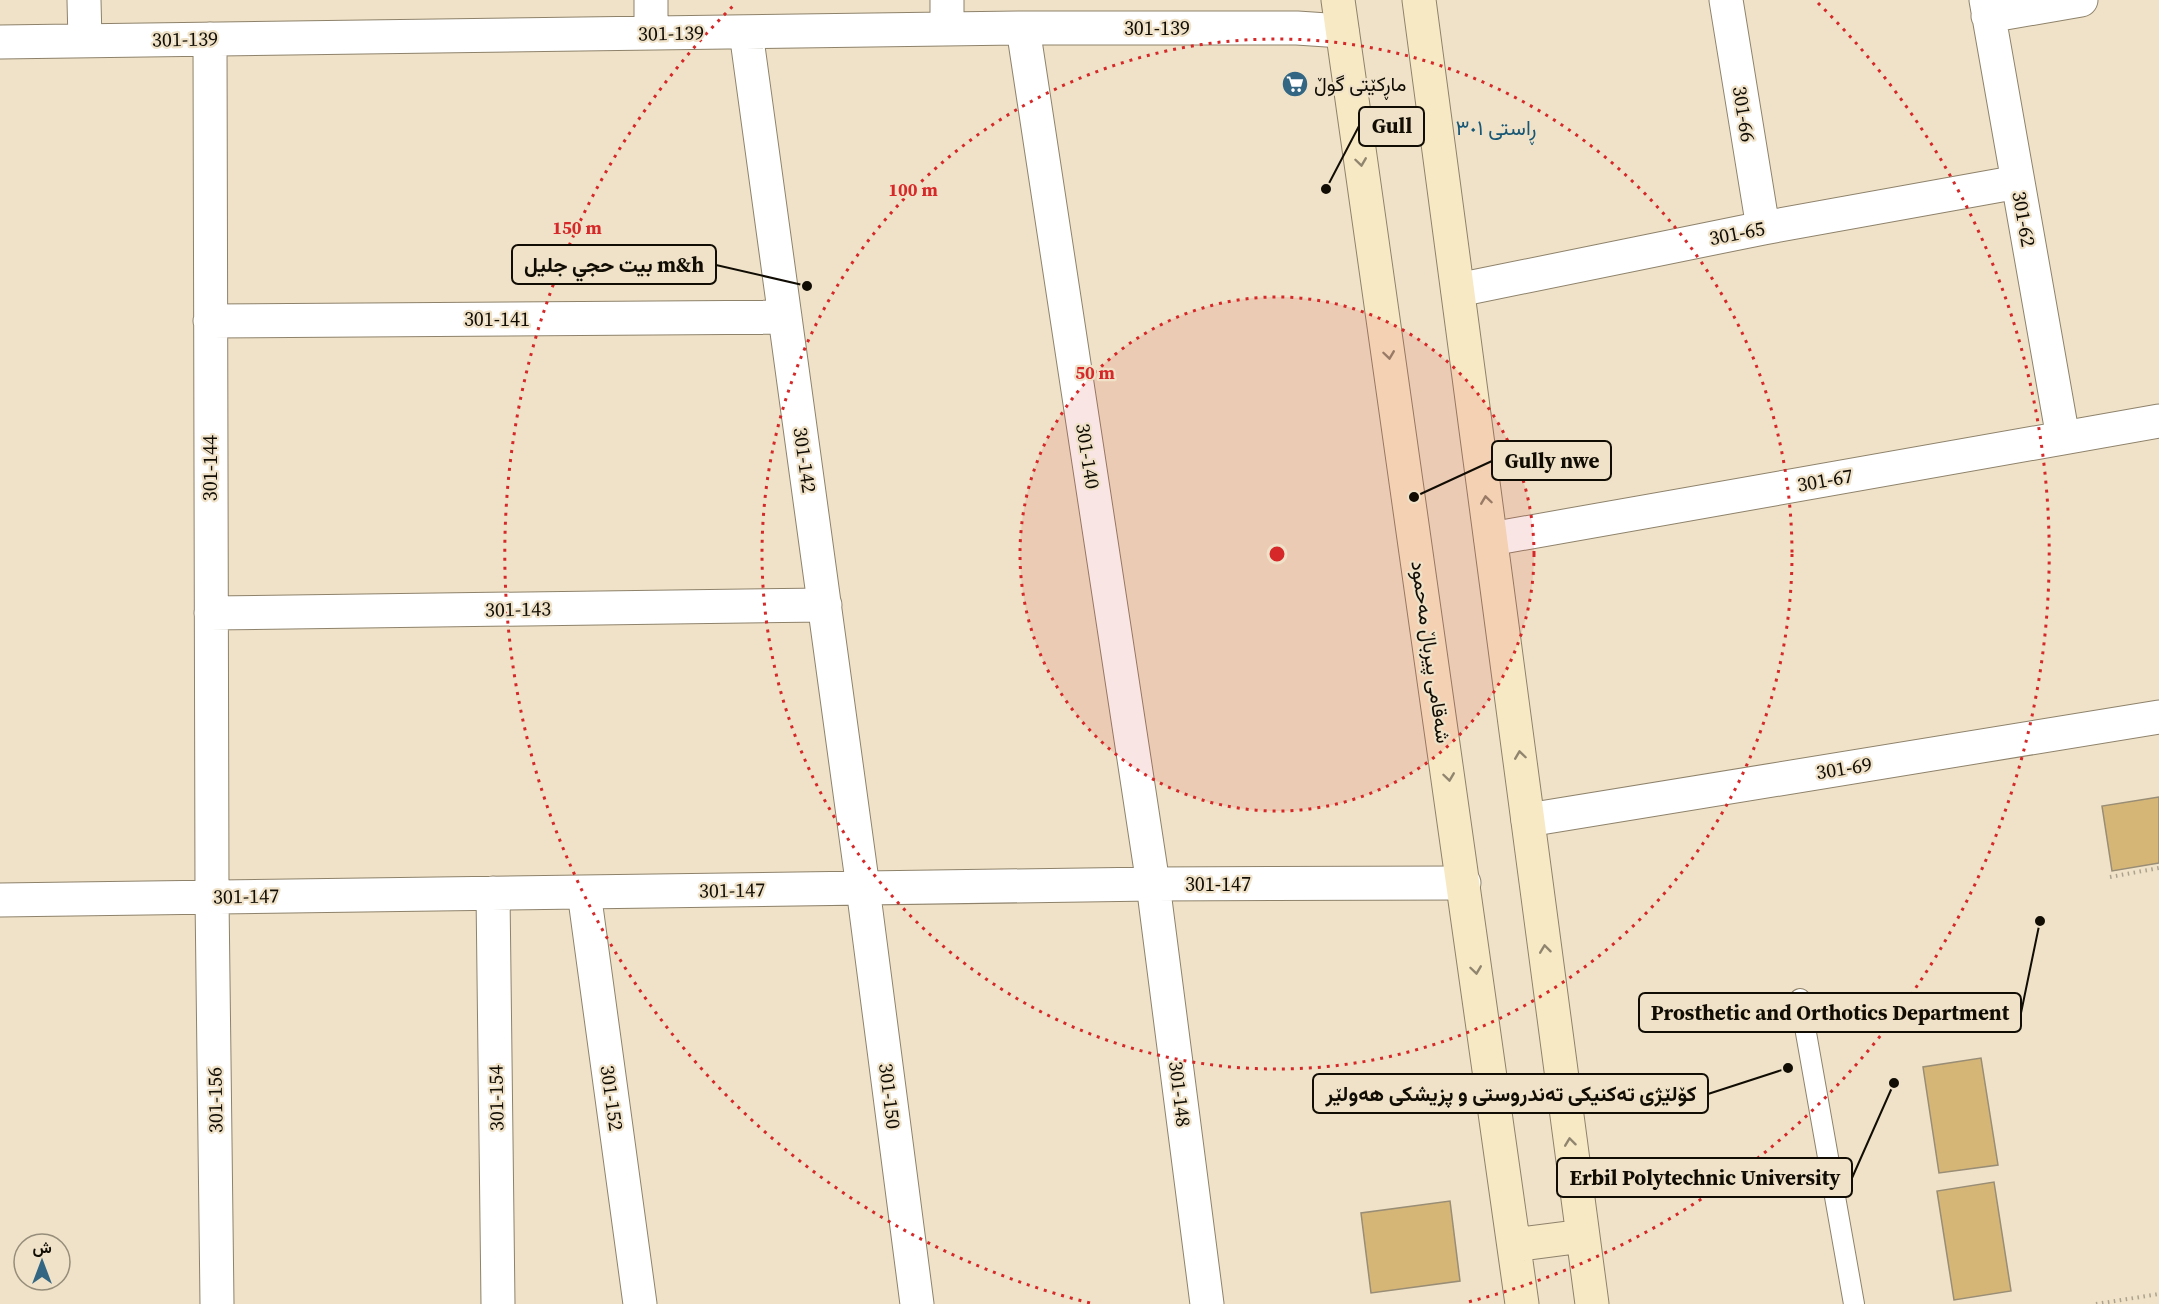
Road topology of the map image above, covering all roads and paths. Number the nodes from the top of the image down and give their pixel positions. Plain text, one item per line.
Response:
1 (84, 0) edge
2 (651, 0) edge
3 (1419, 0) edge
4 (1726, 0) edge
5 (2081, 0) edge
6 (1987, 8) edge
7 (947, 15) edge
8 (1340, 15) edge
9 (1023, 28) junction
10 (746, 32) junction
11 (651, 33) junction
12 (210, 39) junction
13 (85, 41) junction
14 (0, 42) edge
15 (2018, 182) junction
16 (1763, 228) junction
17 (1458, 290) junction
18 (785, 317) junction
19 (210, 321) junction
20 (2159, 421) edge
21 (2062, 438) junction
22 (1491, 539) junction
23 (825, 605) junction
24 (211, 613) junction
25 (2159, 717) edge
26 (1528, 820) junction
27 (2159, 868) edge
28 (2110, 877) dead end
29 (1464, 883) junction
30 (1153, 884) junction
31 (863, 888) junction
32 (584, 892) junction
33 (493, 893) junction
34 (212, 897) junction
35 (0, 900) edge
36 (1800, 999) dead end
37 (1583, 1236) junction
38 (1514, 1245) junction
39 (2159, 1294) edge
40 (217, 1304) edge
41 (498, 1304) edge
42 (640, 1304) edge
43 (917, 1304) edge
44 (1207, 1304) edge
45 (1522, 1304) edge
46 (1592, 1304) edge
47 (1854, 1304) edge
48 (2096, 1304) edge

1 - 13 street
2 - 11 street
3 - 17 main road
4 - 16 street, 301-66
5 - 6 street
6 - 15 street, 301-62
7 - 9 street, 301-139
7 - 10 street, 301-139
8 - 9 street, 301-139
8 -> 29 main road, شەقامی پیرباڵ مەحمود
9 - 30 street, 301-140
10 - 11 street, 301-139
10 - 18 street, 301-142
11 - 12 street, 301-139
12 - 13 street, 301-139
12 - 19 street, 301-144
13 - 14 street, 301-139
15 - 16 street, 301-65
15 - 21 street, 301-62
16 - 17 street, 301-65
22 -> 17 main road
18 - 19 street, 301-141
18 - 23 street, 301-142
19 - 24 street, 301-144
20 - 21 street, 301-67
21 - 22 street, 301-67
26 -> 22 main road
23 - 24 street, 301-143
23 - 31 street, 301-142
24 - 34 street, 301-144
25 - 26 street, 301-69
37 -> 26 main road
27 - 28 path
29 - 30 street, 301-147
29 -> 38 main road, شەقامی پیرباڵ مەحمود
30 - 31 street, 301-147
30 - 44 street, 301-148
31 - 32 street, 301-147
31 - 43 street, 301-150
32 - 33 street, 301-147
32 - 42 street, 301-152
33 - 34 street, 301-147
33 - 41 street, 301-154
34 - 35 street, 301-147
34 - 40 street, 301-156
36 - 47 lane
37 - 38 main road
37 - 46 main road
38 - 45 main road, شەقامی پیرباڵ مەحمود
39 - 48 path

